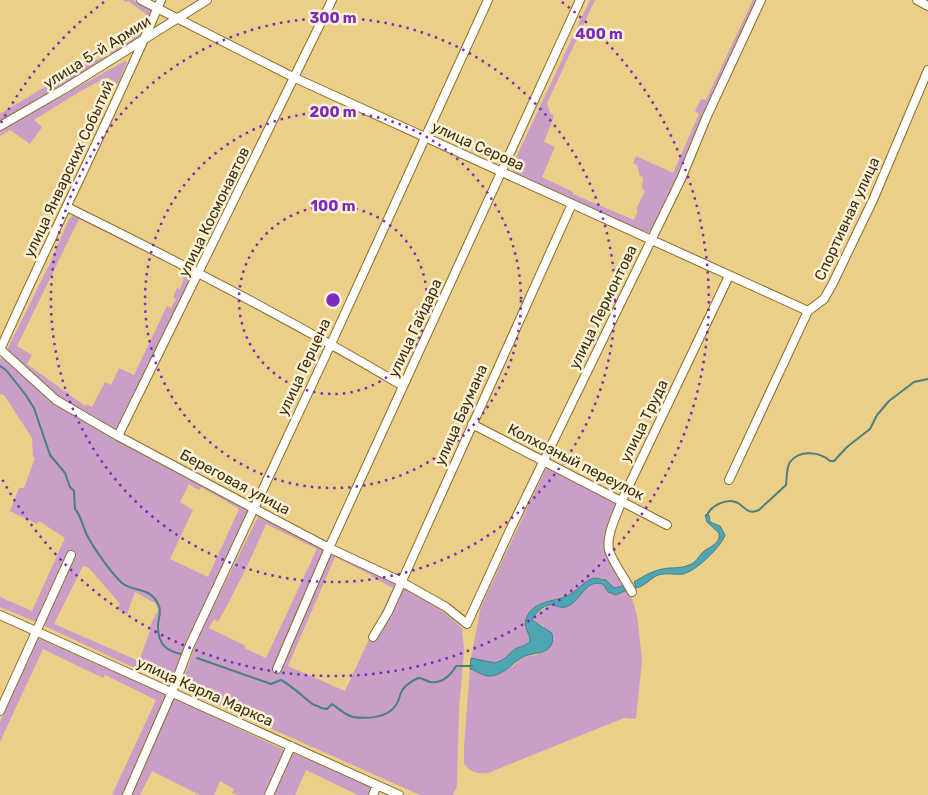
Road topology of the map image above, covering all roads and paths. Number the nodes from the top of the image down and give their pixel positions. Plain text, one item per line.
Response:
1 (141, 0) edge
2 (161, 0) edge
3 (207, 0) edge
4 (332, 0) edge
5 (488, 0) edge
6 (580, 0) edge
7 (761, 0) edge
8 (917, 0) edge
9 (928, 6) edge
10 (158, 8) junction
11 (179, 18) junction
12 (144, 39) junction
13 (928, 70) edge
14 (295, 78) junction
15 (0, 126) edge
16 (425, 138) junction
17 (502, 172) junction
18 (572, 204) junction
19 (68, 207) junction
20 (652, 239) junction
21 (199, 272) junction
22 (729, 276) junction
23 (808, 311) junction
24 (331, 344) junction
25 (0, 349) edge
26 (403, 386) junction
27 (472, 424) junction
28 (118, 436) junction
29 (544, 460) junction
30 (729, 480) dead end
31 (622, 500) junction
32 (253, 508) junction
33 (667, 524) dead end
34 (329, 548) junction
35 (71, 555) dead end
36 (400, 581) junction
37 (632, 592) dead end
38 (0, 615) edge
39 (467, 624) joint
40 (37, 632) junction
41 (373, 636) dead end
42 (277, 669) dead end
43 (172, 692) junction
44 (0, 711) edge
45 (291, 746) junction
46 (377, 785) junction
47 (126, 795) edge
48 (270, 795) edge
49 (373, 795) edge
50 (399, 795) edge

1 - 10 street, улица Серова
2 - 10 street, улица Январских Событий
3 - 11 street, улица 5-й Армии
4 - 14 street, улица Космонавтов
5 - 16 street, улица Герцена
6 - 17 street, улица Гайдара
7 - 20 street, улица Лермонтова
8 - 9 street
10 - 11 street, улица Серова
10 - 12 street, улица Январских Событий
11 - 12 street, улица 5-й Армии
11 - 14 street, улица Серова
12 - 15 street, улица 5-й Армии
12 - 19 street, улица Январских Событий
13 - 23 street, Спортивная улица
14 - 16 street, улица Серова
14 - 21 street, улица Космонавтов
16 - 17 street, улица Серова
16 - 24 street, улица Герцена
17 - 18 street, улица Серова
17 - 26 street, улица Гайдара
18 - 20 street, улица Серова
18 - 27 street, улица Баумана
19 - 21 street
19 - 25 street, улица Январских Событий
20 - 22 street, улица Серова
20 - 29 street, улица Лермонтова
21 - 24 street
21 - 28 street, улица Космонавтов
22 - 23 street, улица Серова
22 - 31 street, улица Труда
23 - 30 street, Спортивная улица
24 - 26 street
24 - 32 street, улица Герцена
25 - 28 street, Береговая улица
26 - 34 street, улица Гайдара
27 - 29 street, Колхозный переулок
27 - 36 street, улица Баумана
28 - 32 street, Береговая улица
29 - 31 street, Колхозный переулок
29 - 39 street, улица Лермонтова
31 - 33 street, Колхозный переулок
31 - 37 street, улица Труда
32 - 34 street, Береговая улица
32 - 43 street, улица Герцена
34 - 36 street, Береговая улица
34 - 42 street, улица Гайдара
35 - 40 street
36 - 39 street, Береговая улица
36 - 41 street, улица Баумана
38 - 40 street, улица Карла Маркса
40 - 43 street, улица Карла Маркса
40 - 44 street
43 - 45 street, улица Карла Маркса
43 - 47 street, улица Герцена
45 - 46 street, улица Карла Маркса
45 - 48 street
46 - 49 street
46 - 50 street, улица Карла Маркса

